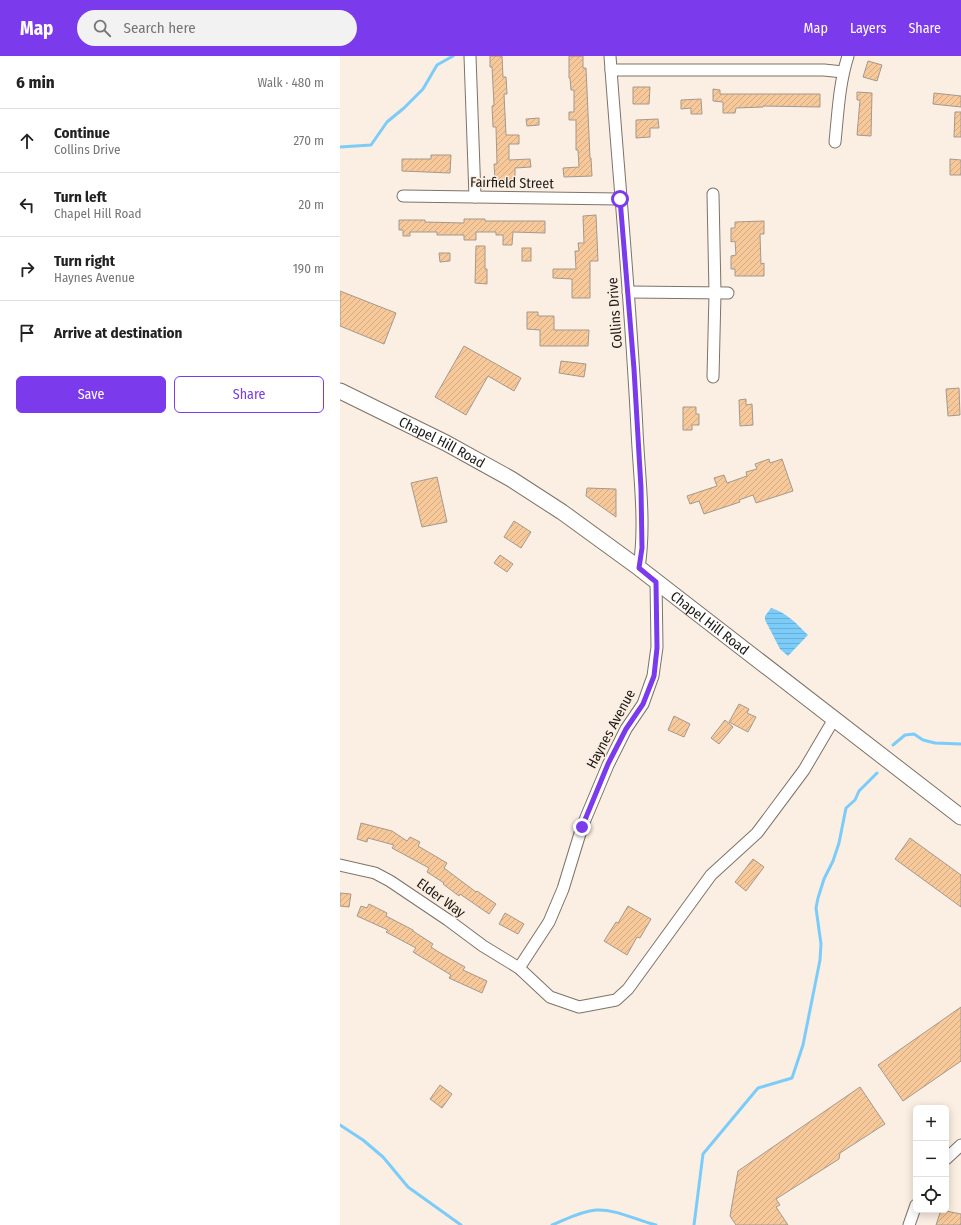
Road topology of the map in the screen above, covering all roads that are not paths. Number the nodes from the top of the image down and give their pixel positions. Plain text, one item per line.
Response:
1 (470, 56) edge
2 (610, 56) edge
3 (848, 56) edge
4 (611, 70) junction
5 (843, 72) junction
6 (835, 142) dead end
7 (713, 194) dead end
8 (403, 196) dead end
9 (475, 197) junction
10 (620, 199) junction
11 (628, 292) junction
12 (715, 293) junction
13 (728, 293) dead end
14 (713, 377) dead end
15 (340, 391) edge
16 (639, 568) junction
17 (656, 582) junction
18 (834, 719) junction
19 (961, 817) edge
20 (340, 866) edge
21 (519, 968) junction
22 (960, 1148) edge
23 (949, 1157) edge
24 (913, 1213) edge
25 (909, 1225) edge

1 - 9 street
2 - 4 street, Collins Drive
3 - 5 street
4 - 5 street
4 - 10 street, Collins Drive
5 - 6 street
7 - 12 street
8 - 9 street, Fairfield Street
9 - 10 street, Fairfield Street
10 - 11 street, Collins Drive
11 - 12 street
11 - 16 street, Collins Drive
12 - 13 street
12 - 14 street
15 - 16 main road, Chapel Hill Road
16 - 17 main road, Chapel Hill Road
17 - 18 main road, Chapel Hill Road
17 - 21 street, Haynes Avenue
18 - 19 main road, Chapel Hill Road
18 - 21 street, Elder Way
20 - 21 street, Elder Way
22 - 23 street
24 - 25 street

